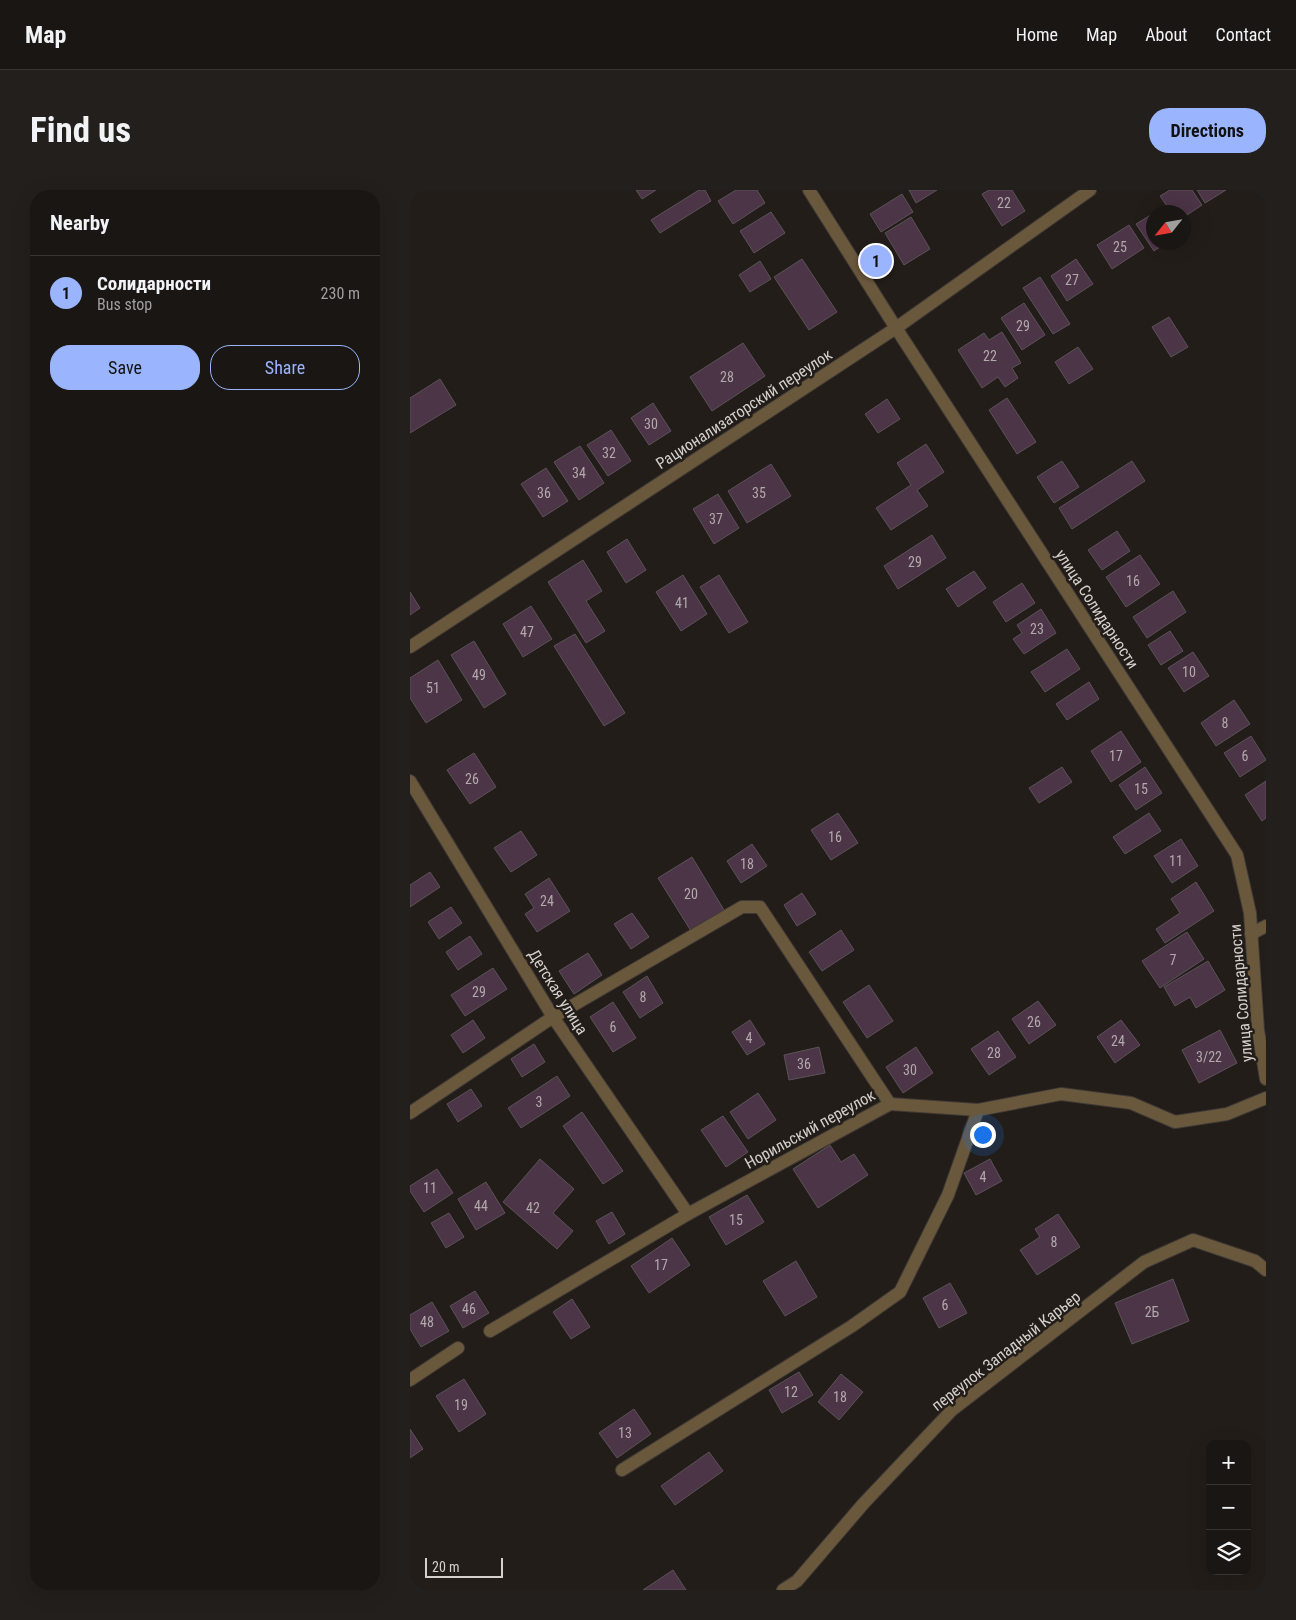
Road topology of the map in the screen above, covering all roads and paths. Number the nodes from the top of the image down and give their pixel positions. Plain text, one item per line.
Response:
1 (809, 190) edge
2 (1090, 190) edge
3 (896, 328) junction
4 (410, 647) edge
5 (410, 781) edge
6 (1266, 926) edge
7 (1251, 934) junction
8 (553, 1016) junction
9 (1266, 1079) edge
10 (1266, 1098) edge
11 (890, 1104) junction
12 (978, 1110) junction
13 (410, 1113) edge
14 (688, 1214) junction
15 (1266, 1270) edge
16 (490, 1331) dead end
17 (458, 1348) dead end
18 (410, 1380) edge
19 (622, 1470) dead end
20 (783, 1590) edge

1 - 3 street, улица Солидарности
2 - 3 street, Рационализаторский переулок
3 - 4 street, Рационализаторский переулок
3 - 7 street, улица Солидарности
5 - 8 street, Детская улица
6 - 7 street
7 - 9 street, улица Солидарности
8 - 11 street
8 - 13 street
8 - 14 street, Детская улица
10 - 12 street, Норильский переулок
11 - 12 street, Норильский переулок
11 - 14 street, Норильский переулок
12 - 19 street
14 - 16 street, Норильский переулок
15 - 20 street, переулок Западный Карьер
17 - 18 street

